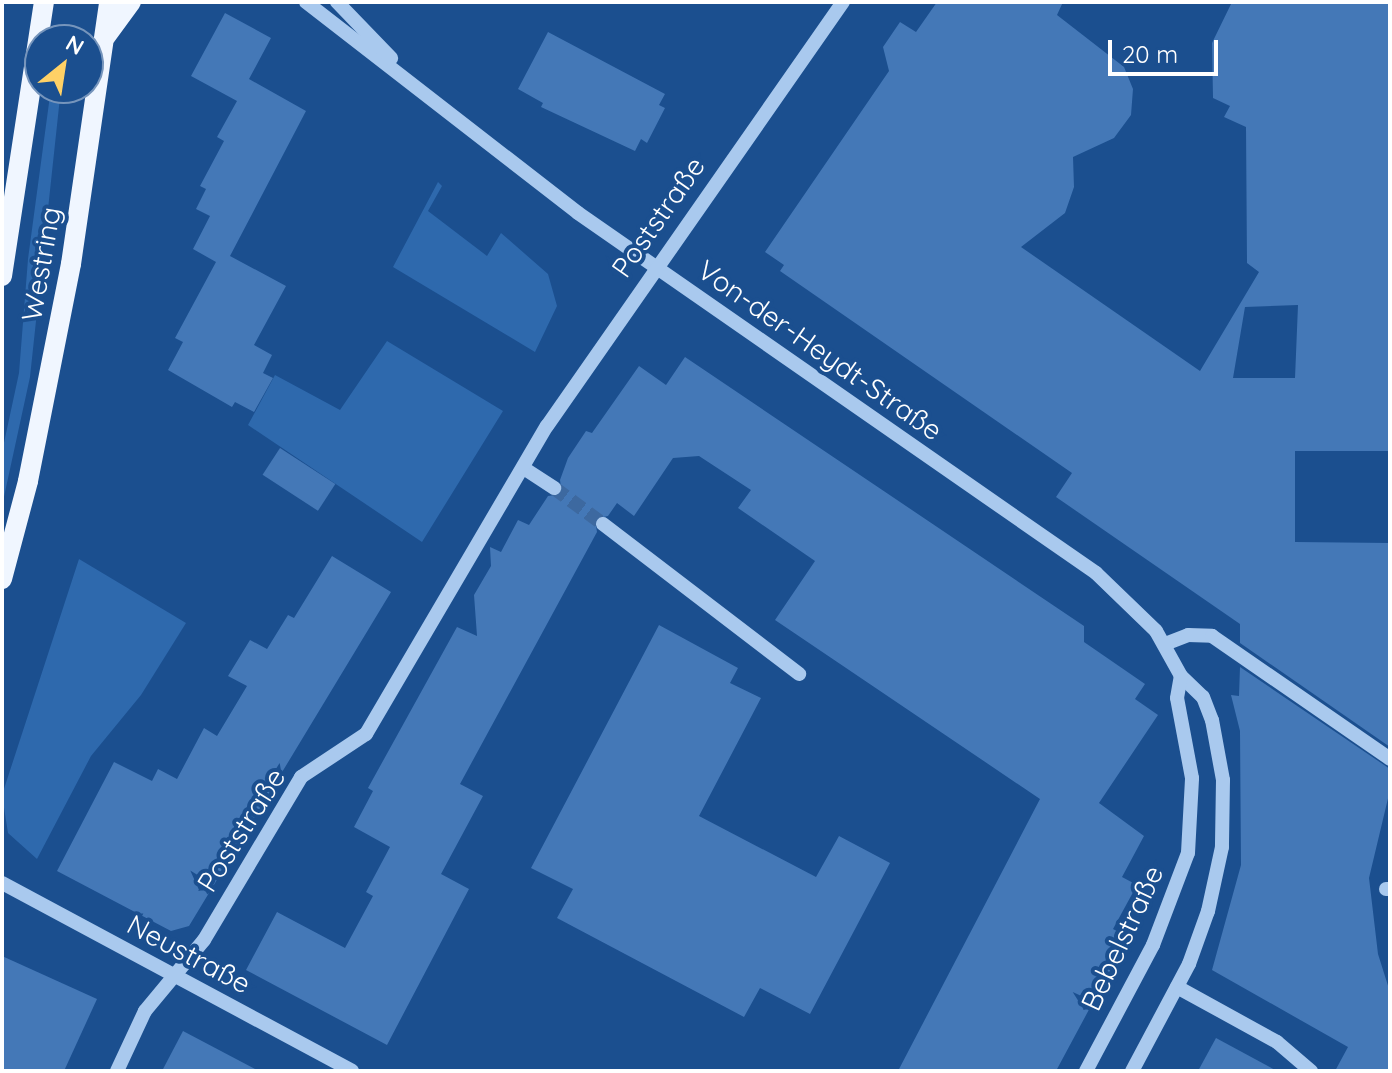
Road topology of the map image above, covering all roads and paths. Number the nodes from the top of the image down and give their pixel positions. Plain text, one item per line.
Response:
1 (44, 2) edge
2 (109, 2) edge
3 (131, 2) edge
4 (306, 2) edge
5 (337, 2) edge
6 (843, 2) edge
7 (104, 39) joint
8 (413, 81) junction
9 (93, 104) edge
10 (654, 267) junction
11 (2, 276) edge
12 (525, 469) junction
13 (554, 488) tunnel mouth
14 (603, 524) tunnel mouth
15 (2, 579) edge
16 (1165, 644) junction
17 (799, 674) dead end
18 (1181, 676) junction
19 (1390, 759) edge
20 (2, 883) edge
21 (176, 977) junction
22 (1177, 987) junction
23 (117, 1071) edge
24 (352, 1071) edge
25 (1086, 1071) edge
26 (1132, 1071) edge
27 (1311, 1071) edge

1 - 11 main road, Westring
2 - 7 main road, Westring
3 - 7 main road
4 - 8 street, Von-der-Heydt-Straße
5 - 8 street, Von-der-Heydt-Straße
6 - 10 street, Poststraße
8 - 10 street, Von-der-Heydt-Straße
9 - 15 main road, Westring
10 - 12 street, Poststraße
10 - 16 street, Von-der-Heydt-Straße
12 - 13 street
12 - 21 street, Poststraße
14 - 17 street
16 - 18 street, Von-der-Heydt-Straße
16 - 19 street
18 - 22 street
18 - 25 street, Bebelstraße
20 - 21 street, Neustraße
21 - 23 street, Poststraße
21 - 24 street, Neustraße
22 - 26 street
22 - 27 street

